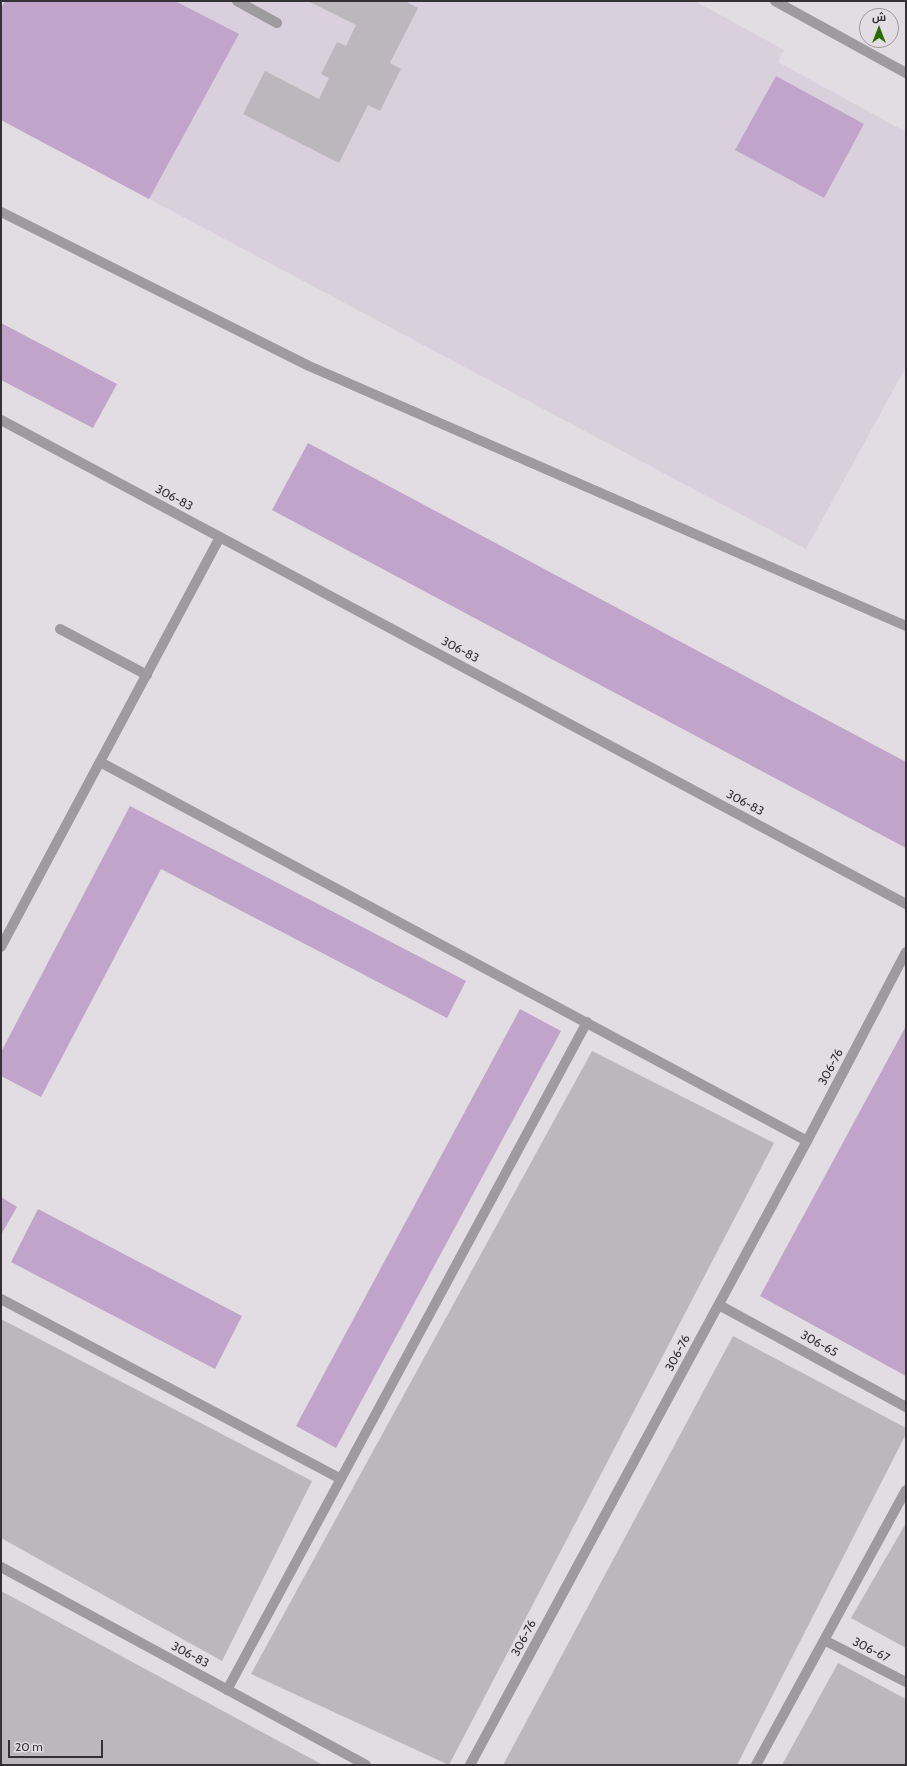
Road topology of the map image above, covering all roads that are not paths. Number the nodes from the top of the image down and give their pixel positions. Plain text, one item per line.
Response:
1 (238, 1) edge
2 (775, 1) edge
3 (277, 23) dead end
4 (906, 73) edge
5 (1, 212) edge
6 (2, 422) edge
7 (220, 537) junction
8 (906, 626) edge
9 (60, 629) dead end
10 (147, 674) junction
11 (100, 762) junction
12 (906, 904) edge
13 (1, 947) edge
14 (906, 952) edge
15 (587, 1022) junction
16 (807, 1141) junction
17 (1, 1299) edge
18 (719, 1305) junction
19 (906, 1406) edge
20 (341, 1479) junction
21 (906, 1490) edge
22 (1, 1568) edge
23 (824, 1640) junction
24 (906, 1682) edge
25 (227, 1690) junction
26 (366, 1765) edge
27 (470, 1765) edge
28 (756, 1765) edge

1 - 3 street
2 - 4 street
5 - 8 street
6 - 7 street, 306-83
7 - 10 street
7 - 12 street, 306-83
9 - 10 street
10 - 11 street
11 - 13 street
11 - 15 street
14 - 16 street, 306-76
15 - 16 street
15 - 20 street
16 - 18 street, 306-76
17 - 20 street
18 - 19 street, 306-65
18 - 27 street, 306-76
20 - 25 street
21 - 23 street
22 - 25 street, 306-83
23 - 24 street, 306-67
23 - 28 street
25 - 26 street, 306-83

